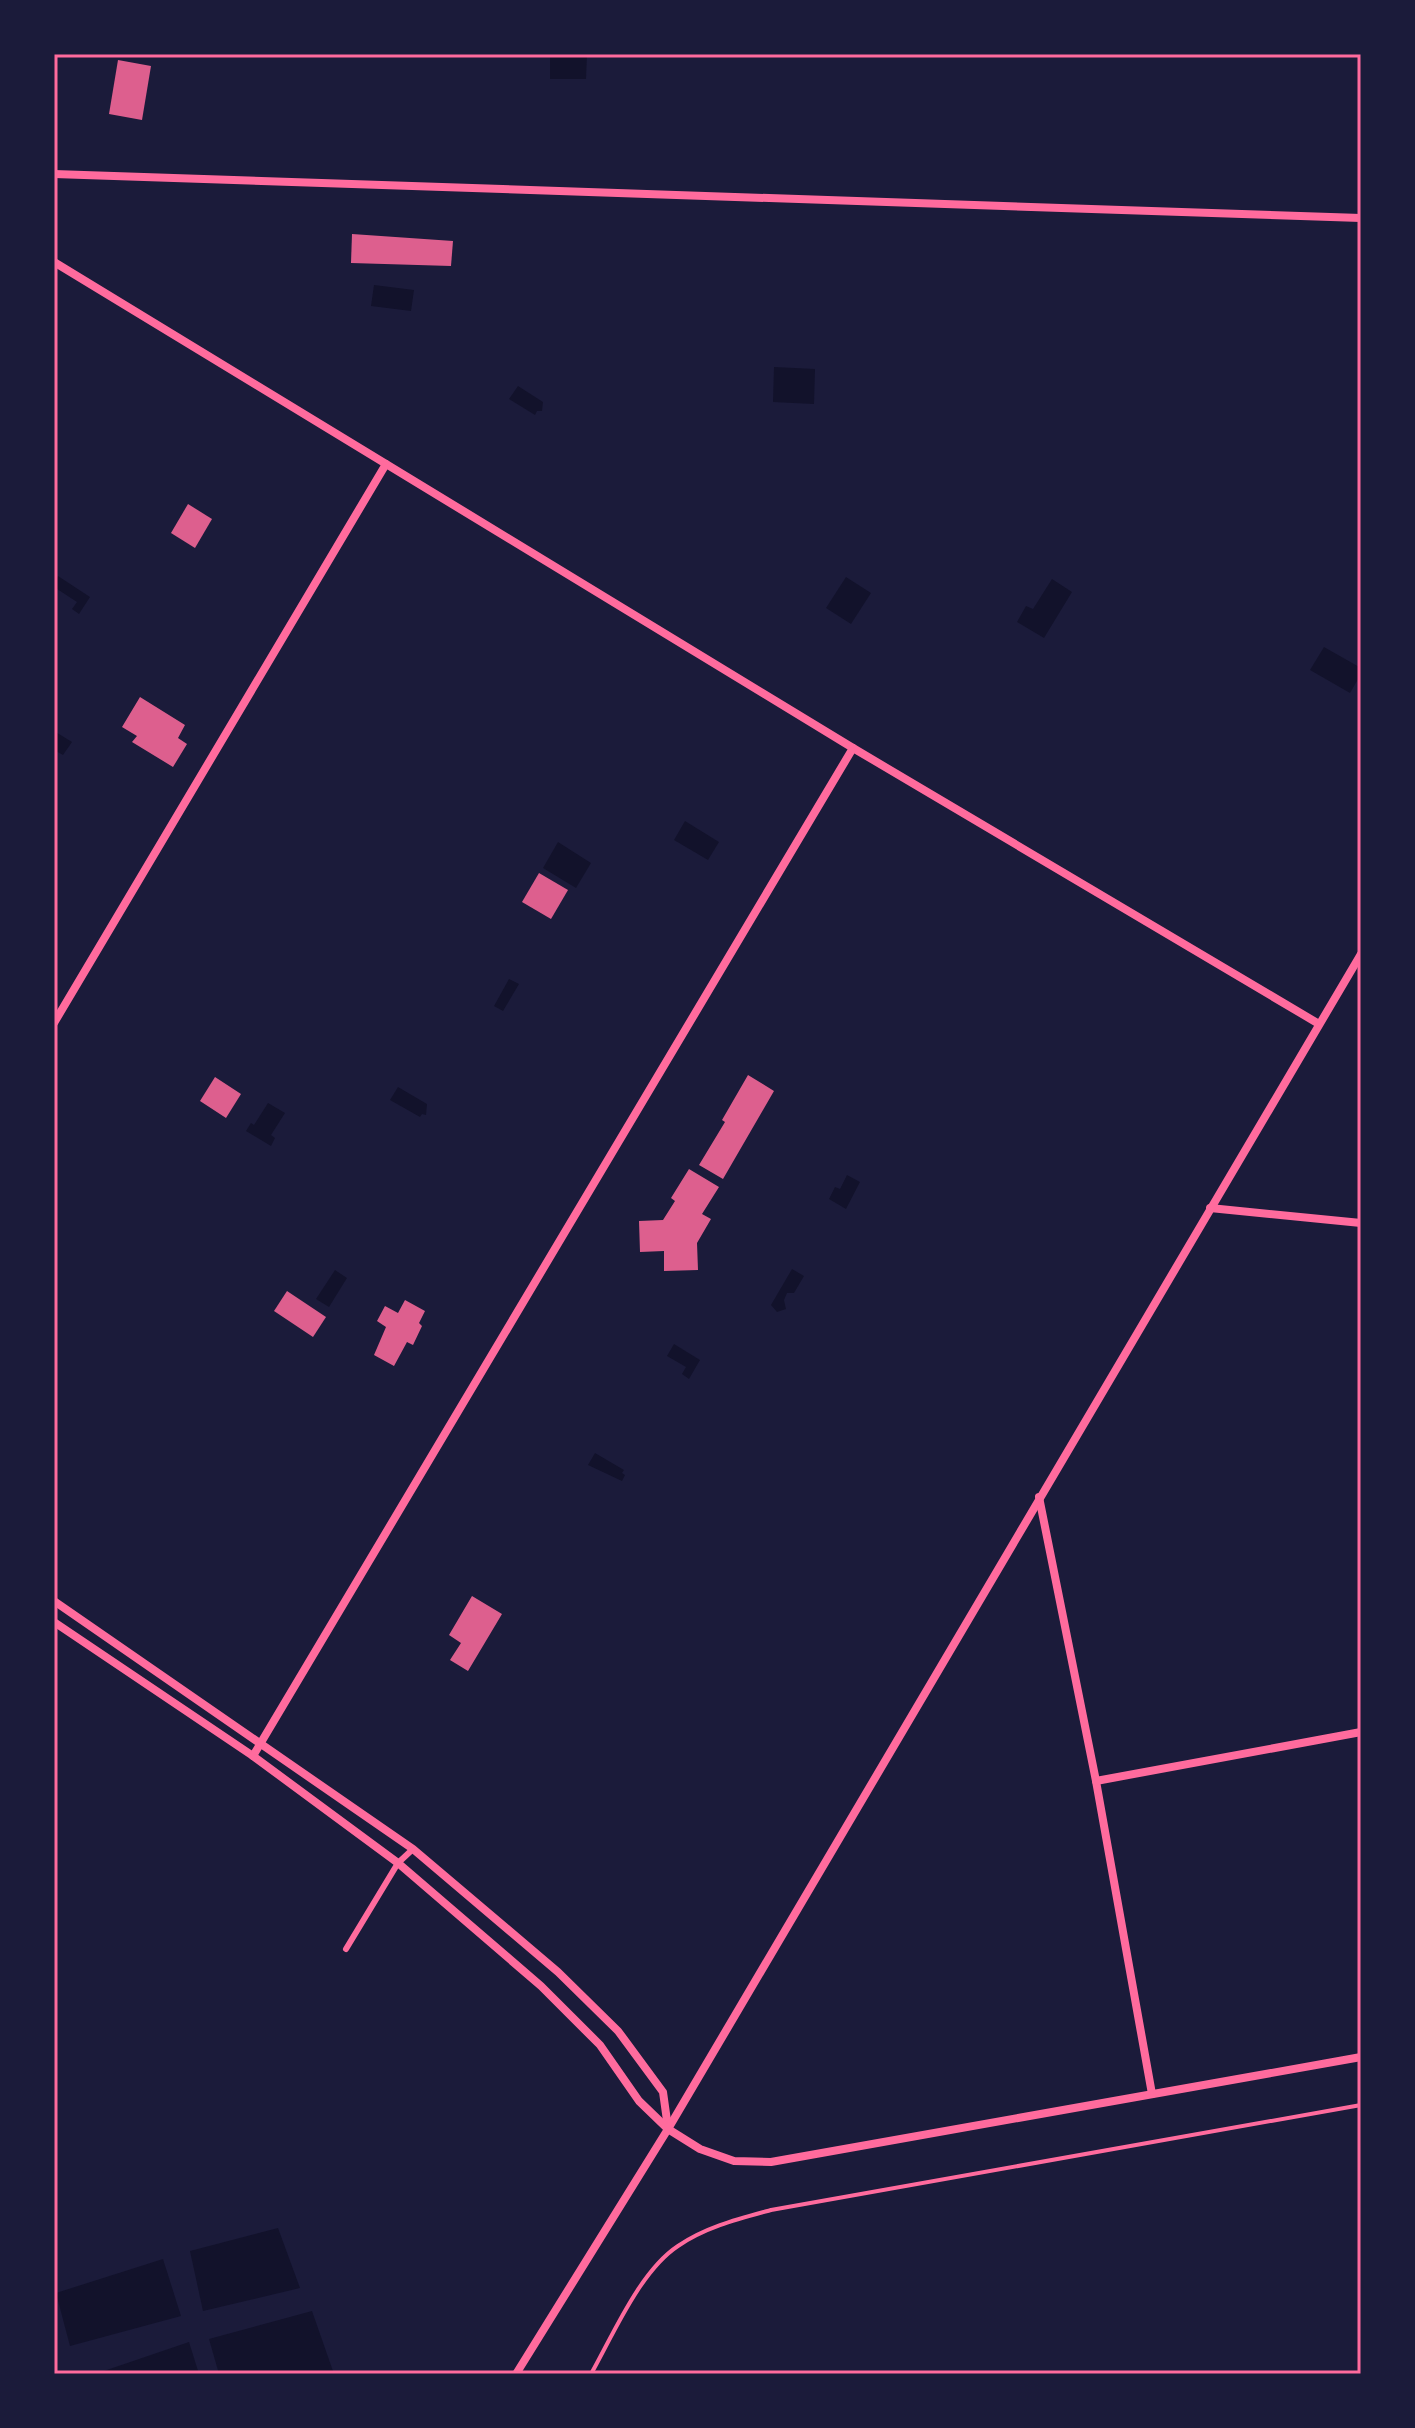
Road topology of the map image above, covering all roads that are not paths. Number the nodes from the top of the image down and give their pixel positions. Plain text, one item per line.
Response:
1 (54, 174) edge
2 (1361, 218) edge
3 (54, 262) edge
4 (386, 464) junction
5 (853, 748) junction
6 (1361, 954) edge
7 (54, 1023) edge
8 (1319, 1024) junction
9 (1210, 1208) junction
10 (1361, 1223) edge
11 (1039, 1497) junction
12 (54, 1601) edge
13 (54, 1622) edge
14 (1361, 1732) edge
15 (261, 1742) junction
16 (253, 1756) junction
17 (1096, 1781) junction
18 (413, 1849) junction
19 (398, 1863) junction
20 (346, 1949) dead end
21 (1361, 2057) edge
22 (1152, 2094) junction
23 (668, 2129) junction
24 (516, 2374) edge

1 - 2 street
3 - 4 street
4 - 5 street
4 - 7 street
5 - 8 street
5 - 15 street
6 - 8 street
8 - 9 street
9 - 10 street
9 - 11 street
11 - 17 street
11 - 23 street
12 - 15 street
13 - 16 street
14 - 17 street
15 - 16 street
15 - 18 street
16 - 19 street
17 - 22 street
18 - 19 lane
18 - 23 street
19 - 20 lane
19 - 23 street
21 - 22 street
22 - 23 street
23 - 24 street

